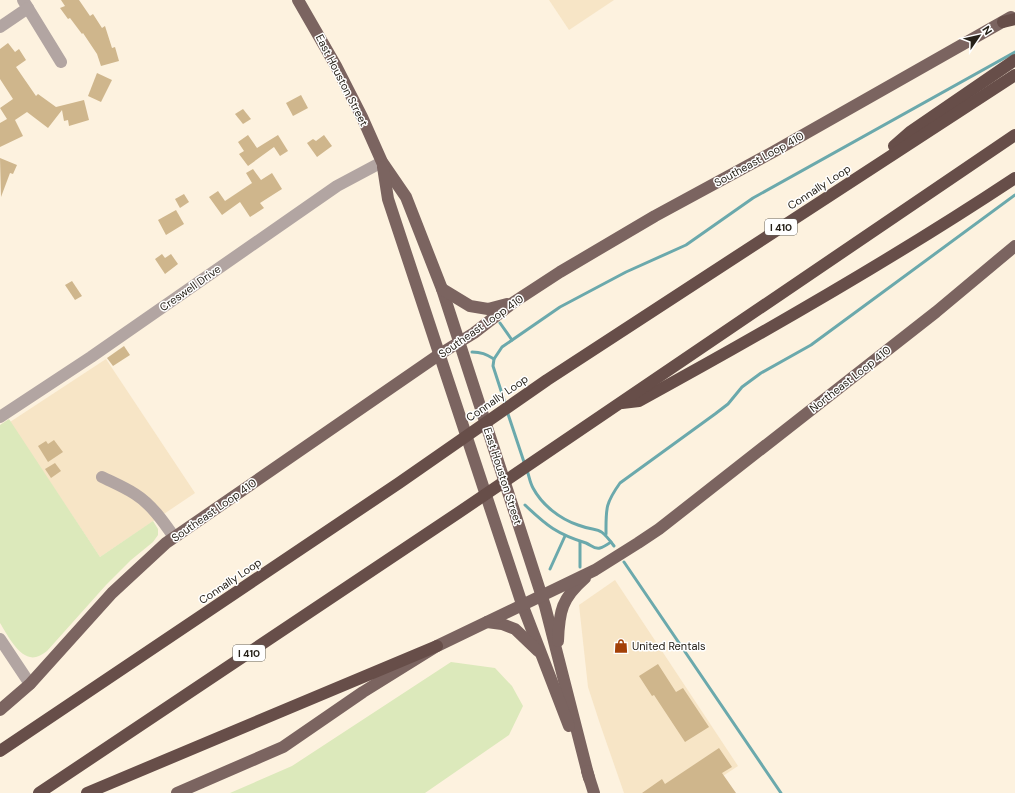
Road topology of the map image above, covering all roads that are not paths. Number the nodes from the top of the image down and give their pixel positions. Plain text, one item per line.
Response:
1 (298, 0) edge
2 (25, 4) edge
3 (1015, 14) edge
4 (1015, 18) edge
5 (1003, 22) junction
6 (0, 27) edge
7 (1015, 60) edge
8 (61, 62) dead end
9 (1015, 75) edge
10 (1015, 135) edge
11 (382, 162) junction
12 (1015, 178) edge
13 (855, 179) junction
14 (1015, 246) edge
15 (442, 289) junction
16 (514, 302) junction
17 (459, 343) junction
18 (440, 354) junction
19 (619, 404) junction
20 (0, 417) edge
21 (102, 477) dead end
22 (174, 537) junction
23 (594, 570) junction
24 (542, 595) junction
25 (522, 604) junction
26 (487, 622) junction
27 (0, 639) edge
28 (437, 646) junction
29 (541, 654) junction
30 (558, 656) junction
31 (30, 684) junction
32 (0, 710) edge
33 (0, 751) edge
34 (589, 778) junction
35 (39, 793) edge
36 (87, 793) edge
37 (177, 793) edge
38 (594, 793) edge

1 - 11 main road, East Houston Street
2 - 6 street
2 - 8 street
3 - 5 main road, Southeast Loop 410
4 - 5 highway
5 - 16 main road, Southeast Loop 410
7 - 13 highway
9 - 13 highway, Connally Loop / I 410
10 - 19 highway, I 410
11 - 15 main road, East Houston Street
11 - 18 main road, East Houston Street
11 - 20 street, Creswell Drive
12 - 19 highway
13 - 33 highway, Connally Loop / I 410
14 - 23 main road, Northeast Loop 410
15 - 16 main road
15 - 17 main road, East Houston Street
16 - 17 main road, Southeast Loop 410
17 - 18 main road, Southeast Loop 410
17 - 24 main road, East Houston Street
18 - 22 main road, Southeast Loop 410
18 - 25 main road, East Houston Street
19 - 35 highway, I 410
21 - 22 street
22 - 31 main road, Southeast Loop 410
23 - 24 main road
23 - 30 main road
24 - 25 main road
24 - 30 main road, East Houston Street
25 - 26 main road
25 - 29 main road, East Houston Street
26 - 28 main road
26 - 29 main road
27 - 31 street
28 - 36 highway
28 - 37 main road
29 - 34 main road, East Houston Street
30 - 34 main road, East Houston Street
31 - 32 main road, Southeast Loop 410
34 - 38 main road, East Houston Street

